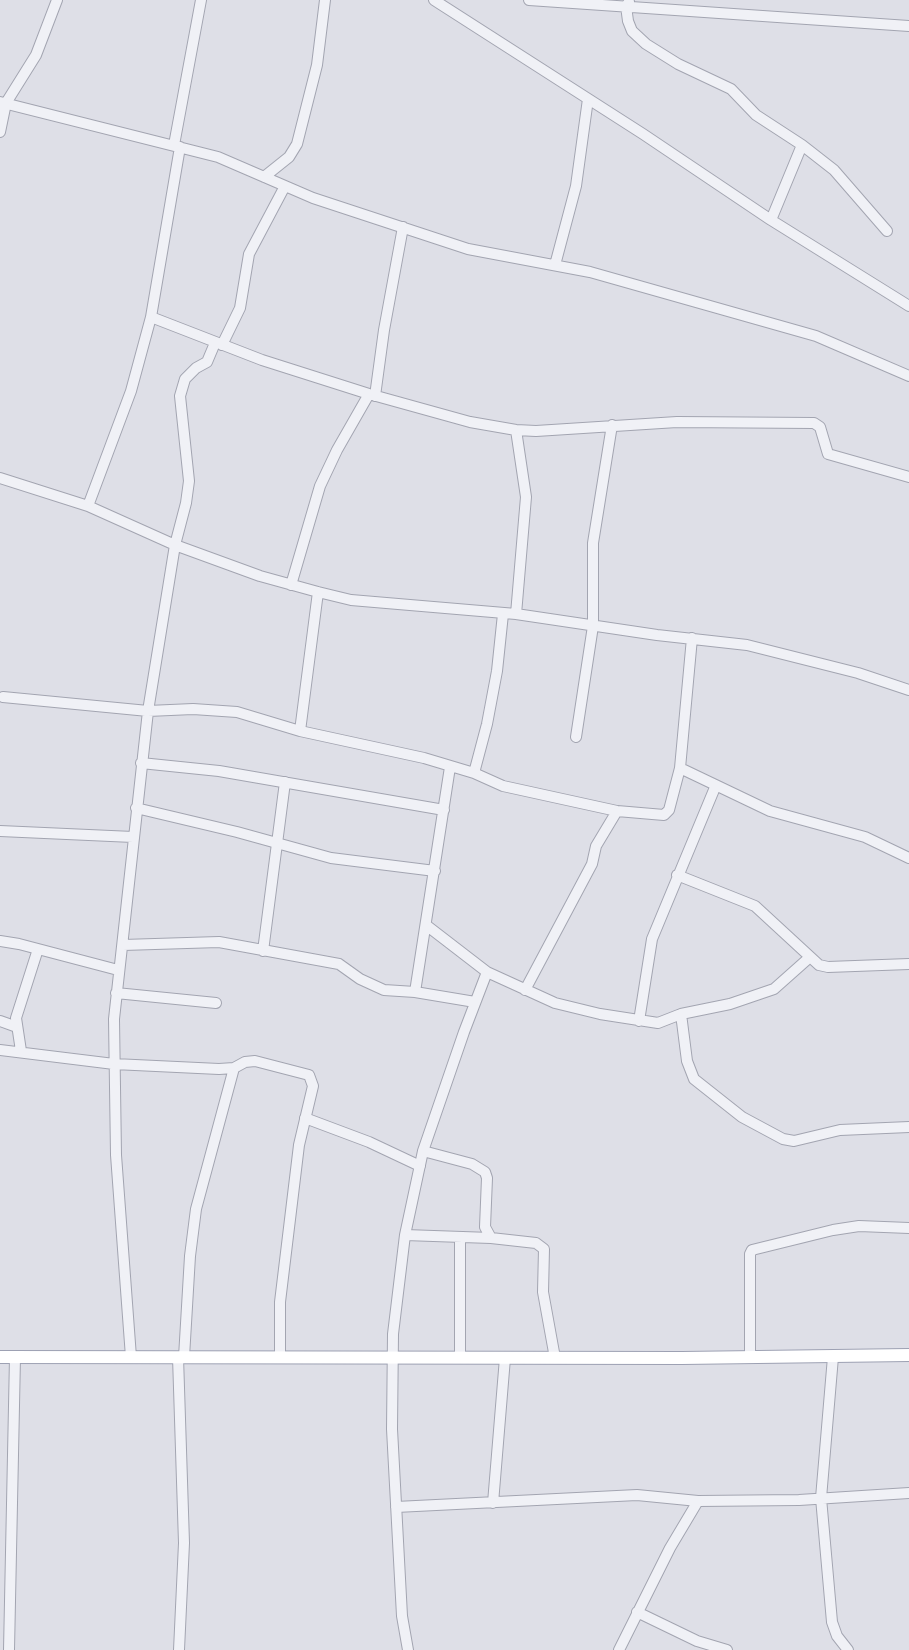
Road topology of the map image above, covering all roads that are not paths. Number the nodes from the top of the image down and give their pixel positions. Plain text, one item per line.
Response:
1 (56, 0) edge
2 (202, 0) edge
3 (325, 0) edge
4 (434, 0) edge
5 (529, 0) edge
6 (628, 2) edge
7 (909, 26) edge
8 (588, 98) junction
9 (3, 102) edge
10 (0, 132) edge
11 (802, 145) junction
12 (177, 146) junction
13 (264, 177) junction
14 (285, 186) junction
15 (771, 220) junction
16 (403, 227) junction
17 (887, 230) dead end
18 (555, 265) junction
19 (909, 306) edge
20 (151, 318) junction
21 (218, 344) junction
22 (909, 376) edge
23 (372, 395) junction
24 (612, 425) junction
25 (516, 430) junction
26 (909, 477) edge
27 (0, 478) edge
28 (88, 506) junction
29 (174, 545) junction
30 (291, 585) junction
31 (318, 592) junction
32 (503, 614) junction
33 (516, 614) junction
34 (593, 626) junction
35 (692, 638) junction
36 (909, 690) edge
37 (2, 697) dead end
38 (148, 711) junction
39 (300, 730) junction
40 (576, 737) dead end
41 (141, 763) junction
42 (450, 768) junction
43 (680, 768) junction
44 (474, 773) junction
45 (285, 782) junction
46 (716, 785) junction
47 (136, 808) junction
48 (444, 810) junction
49 (618, 811) junction
50 (0, 830) edge
51 (133, 837) junction
52 (278, 843) junction
53 (909, 858) edge
54 (435, 871) junction
55 (677, 875) junction
56 (426, 925) junction
57 (0, 941) edge
58 (123, 945) junction
59 (38, 949) junction
60 (263, 951) junction
61 (810, 957) junction
62 (909, 964) edge
63 (118, 970) junction
64 (487, 972) junction
65 (525, 990) junction
66 (415, 992) junction
67 (116, 993) junction
68 (475, 1002) junction
69 (216, 1003) dead end
70 (681, 1014) junction
71 (639, 1020) junction
72 (0, 1021) edge
73 (16, 1027) junction
74 (0, 1050) edge
75 (21, 1051) junction
76 (114, 1064) junction
77 (234, 1068) junction
78 (305, 1118) junction
79 (909, 1127) edge
80 (423, 1151) junction
81 (420, 1166) junction
82 (909, 1228) edge
83 (405, 1235) junction
84 (460, 1238) junction
85 (491, 1238) junction
86 (909, 1356) edge
87 (0, 1357) edge
88 (15, 1357) junction
89 (131, 1357) junction
90 (181, 1357) junction
91 (280, 1357) junction
92 (750, 1357) junction
93 (834, 1357) junction
94 (394, 1358) junction
95 (460, 1358) junction
96 (506, 1358) junction
97 (555, 1358) junction
98 (909, 1494) edge
99 (821, 1498) junction
100 (698, 1501) junction
101 (493, 1503) junction
102 (396, 1508) junction
103 (637, 1612) junction
104 (9, 1650) edge
105 (179, 1650) edge
106 (408, 1650) edge
107 (619, 1650) edge
108 (727, 1650) edge
109 (848, 1650) edge

1 - 9 street
2 - 12 street
3 - 13 street
4 - 8 street
5 - 6 street
6 - 7 street
6 - 11 street
8 - 15 street
8 - 18 street
9 - 10 street
9 - 12 street
11 - 15 street
11 - 17 street
12 - 13 street
12 - 20 street
13 - 14 street
14 - 16 street
14 - 21 street
15 - 19 street
16 - 18 street
16 - 23 street
18 - 22 street
20 - 21 street
20 - 28 street
21 - 23 street
21 - 29 street
23 - 25 street
23 - 30 street
24 - 25 street
24 - 26 street
24 - 34 street
25 - 33 street
27 - 28 street
28 - 29 street
29 - 30 street
29 - 38 street
30 - 31 street
31 - 32 street
31 - 39 street
32 - 33 street
32 - 44 street
33 - 34 street
34 - 35 street
34 - 40 street
35 - 36 street
35 - 43 street
37 - 38 street
38 - 39 street
38 - 41 street
39 - 42 street
41 - 45 street
41 - 47 street
42 - 44 street
42 - 48 street
43 - 46 street
43 - 49 street
44 - 49 street
45 - 48 street
45 - 52 street
46 - 53 street
46 - 55 street
47 - 51 street
47 - 52 street
48 - 54 street
49 - 65 street
50 - 51 street
51 - 58 street
52 - 54 street
52 - 60 street
54 - 56 street
55 - 61 street
55 - 71 street
56 - 64 street
56 - 66 street
57 - 59 street
58 - 60 street
58 - 63 street
59 - 63 street
59 - 73 street
60 - 66 street
61 - 62 street
61 - 70 street
63 - 67 street
64 - 65 street
64 - 68 street
65 - 71 street
66 - 68 street
67 - 69 street
67 - 76 street
68 - 80 street
70 - 71 street
70 - 79 street
72 - 73 street
73 - 75 street
74 - 75 street
75 - 76 street
76 - 77 street
76 - 89 street
77 - 78 street
77 - 90 street
78 - 81 street
78 - 91 street
80 - 81 street
80 - 85 street
81 - 83 street
82 - 92 street
83 - 84 street
83 - 94 street
84 - 85 street
84 - 95 street
85 - 97 street
86 - 93 main road
87 - 88 main road
88 - 89 main road
88 - 104 street
89 - 90 main road
90 - 91 main road
90 - 105 street
91 - 94 main road
92 - 93 main road
92 - 97 main road
93 - 99 street
94 - 95 main road
94 - 102 street
95 - 96 main road
96 - 97 main road
96 - 101 street
98 - 99 street
99 - 100 street
99 - 109 street
100 - 101 street
100 - 103 street
101 - 102 street
102 - 106 street
103 - 107 street
103 - 108 street

